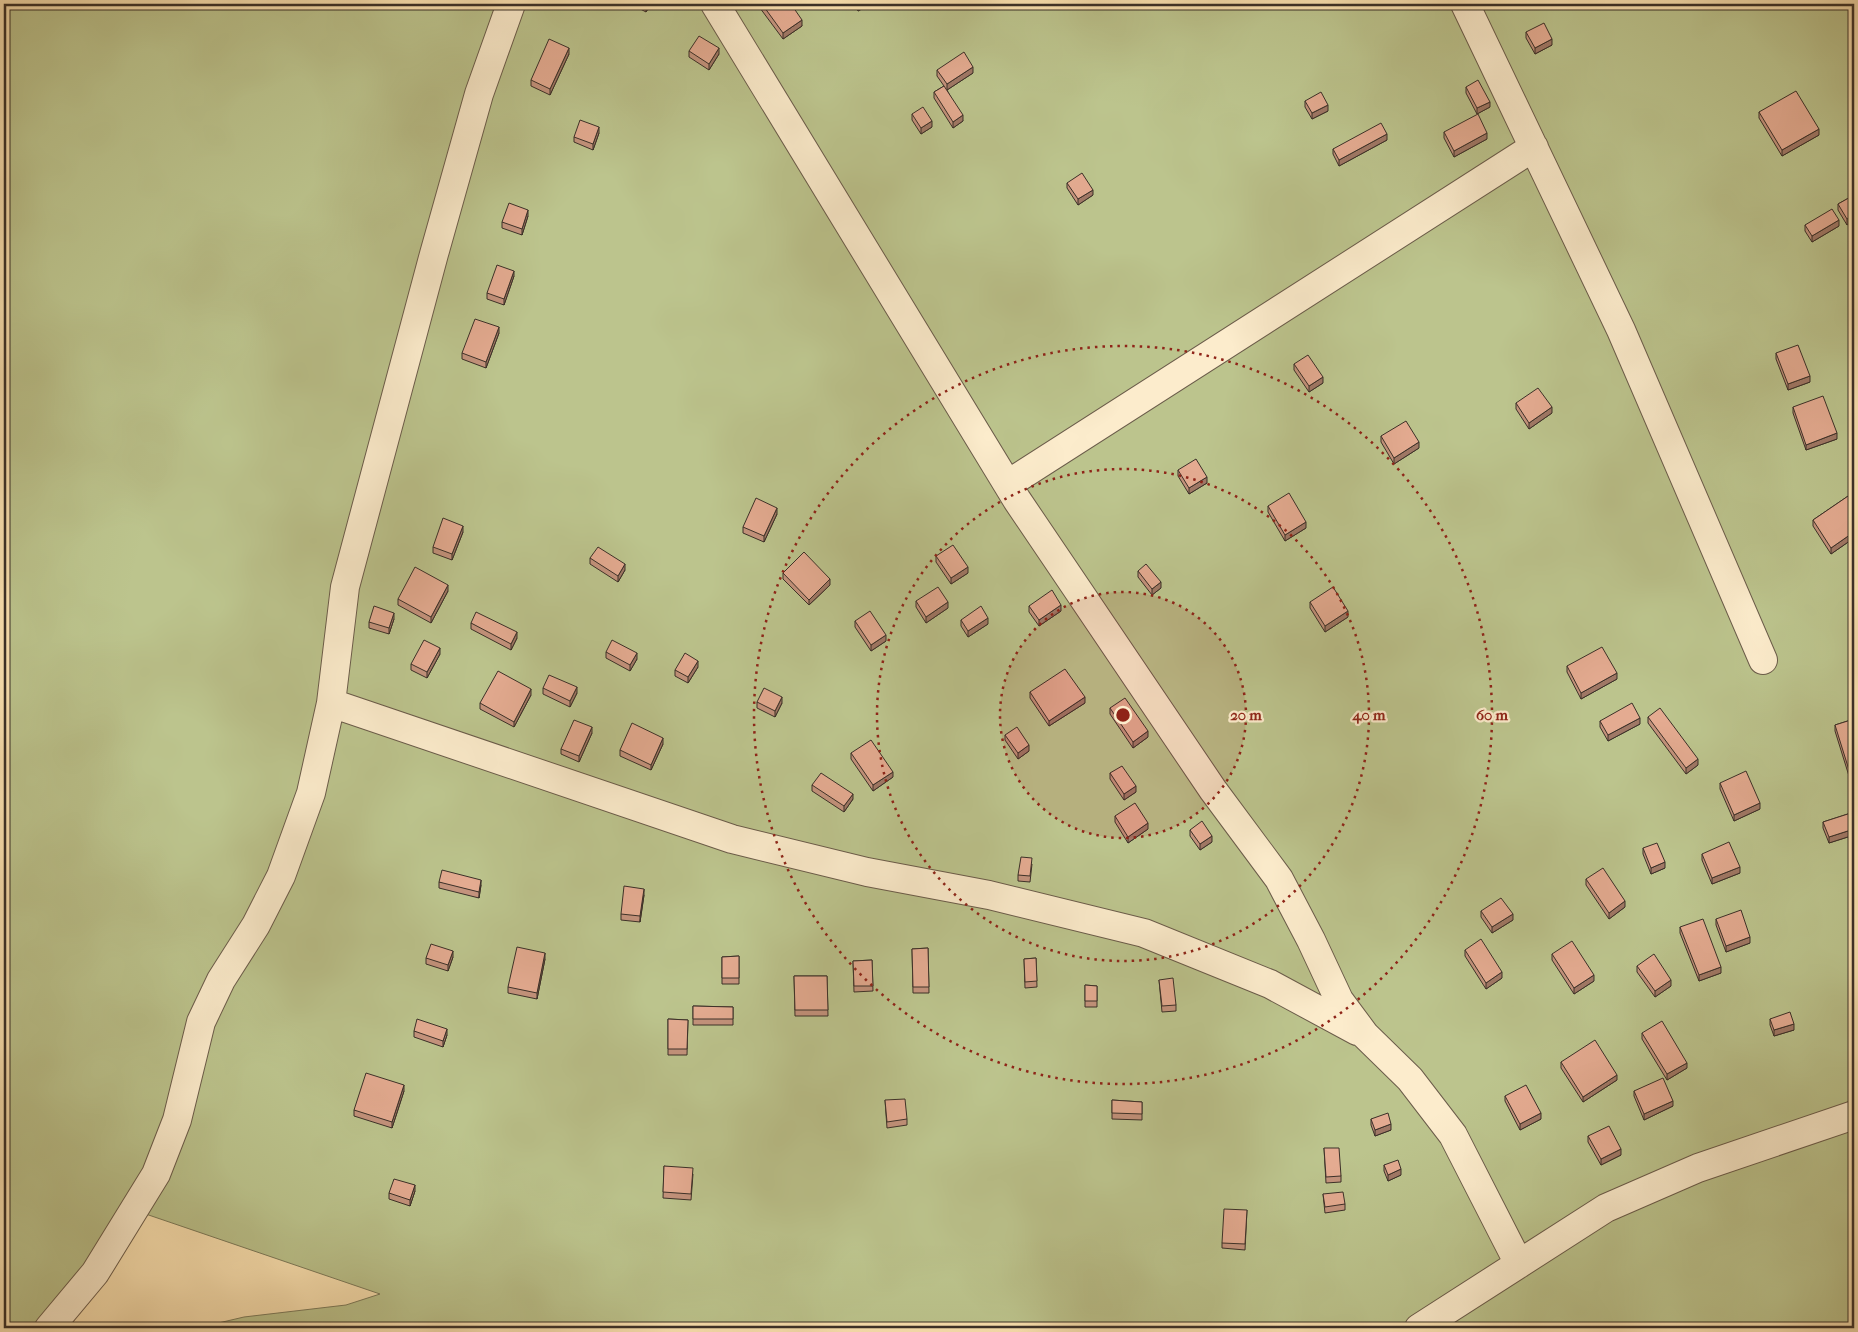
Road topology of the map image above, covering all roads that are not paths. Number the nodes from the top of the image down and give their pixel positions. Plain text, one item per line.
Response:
1 (512, 4) edge
2 (715, 4) edge
3 (1465, 4) edge
4 (1534, 147) junction
5 (1008, 484) junction
6 (1763, 660) dead end
7 (330, 703) junction
8 (1365, 1035) junction
9 (1854, 1114) edge
10 (1519, 1264) junction
11 (49, 1328) edge
12 (1419, 1328) edge

1 - 7 lane
2 - 5 lane
3 - 4 lane
4 - 5 lane
4 - 6 lane
5 - 8 lane
7 - 8 lane
7 - 11 lane
8 - 10 lane
9 - 10 lane
10 - 12 lane

